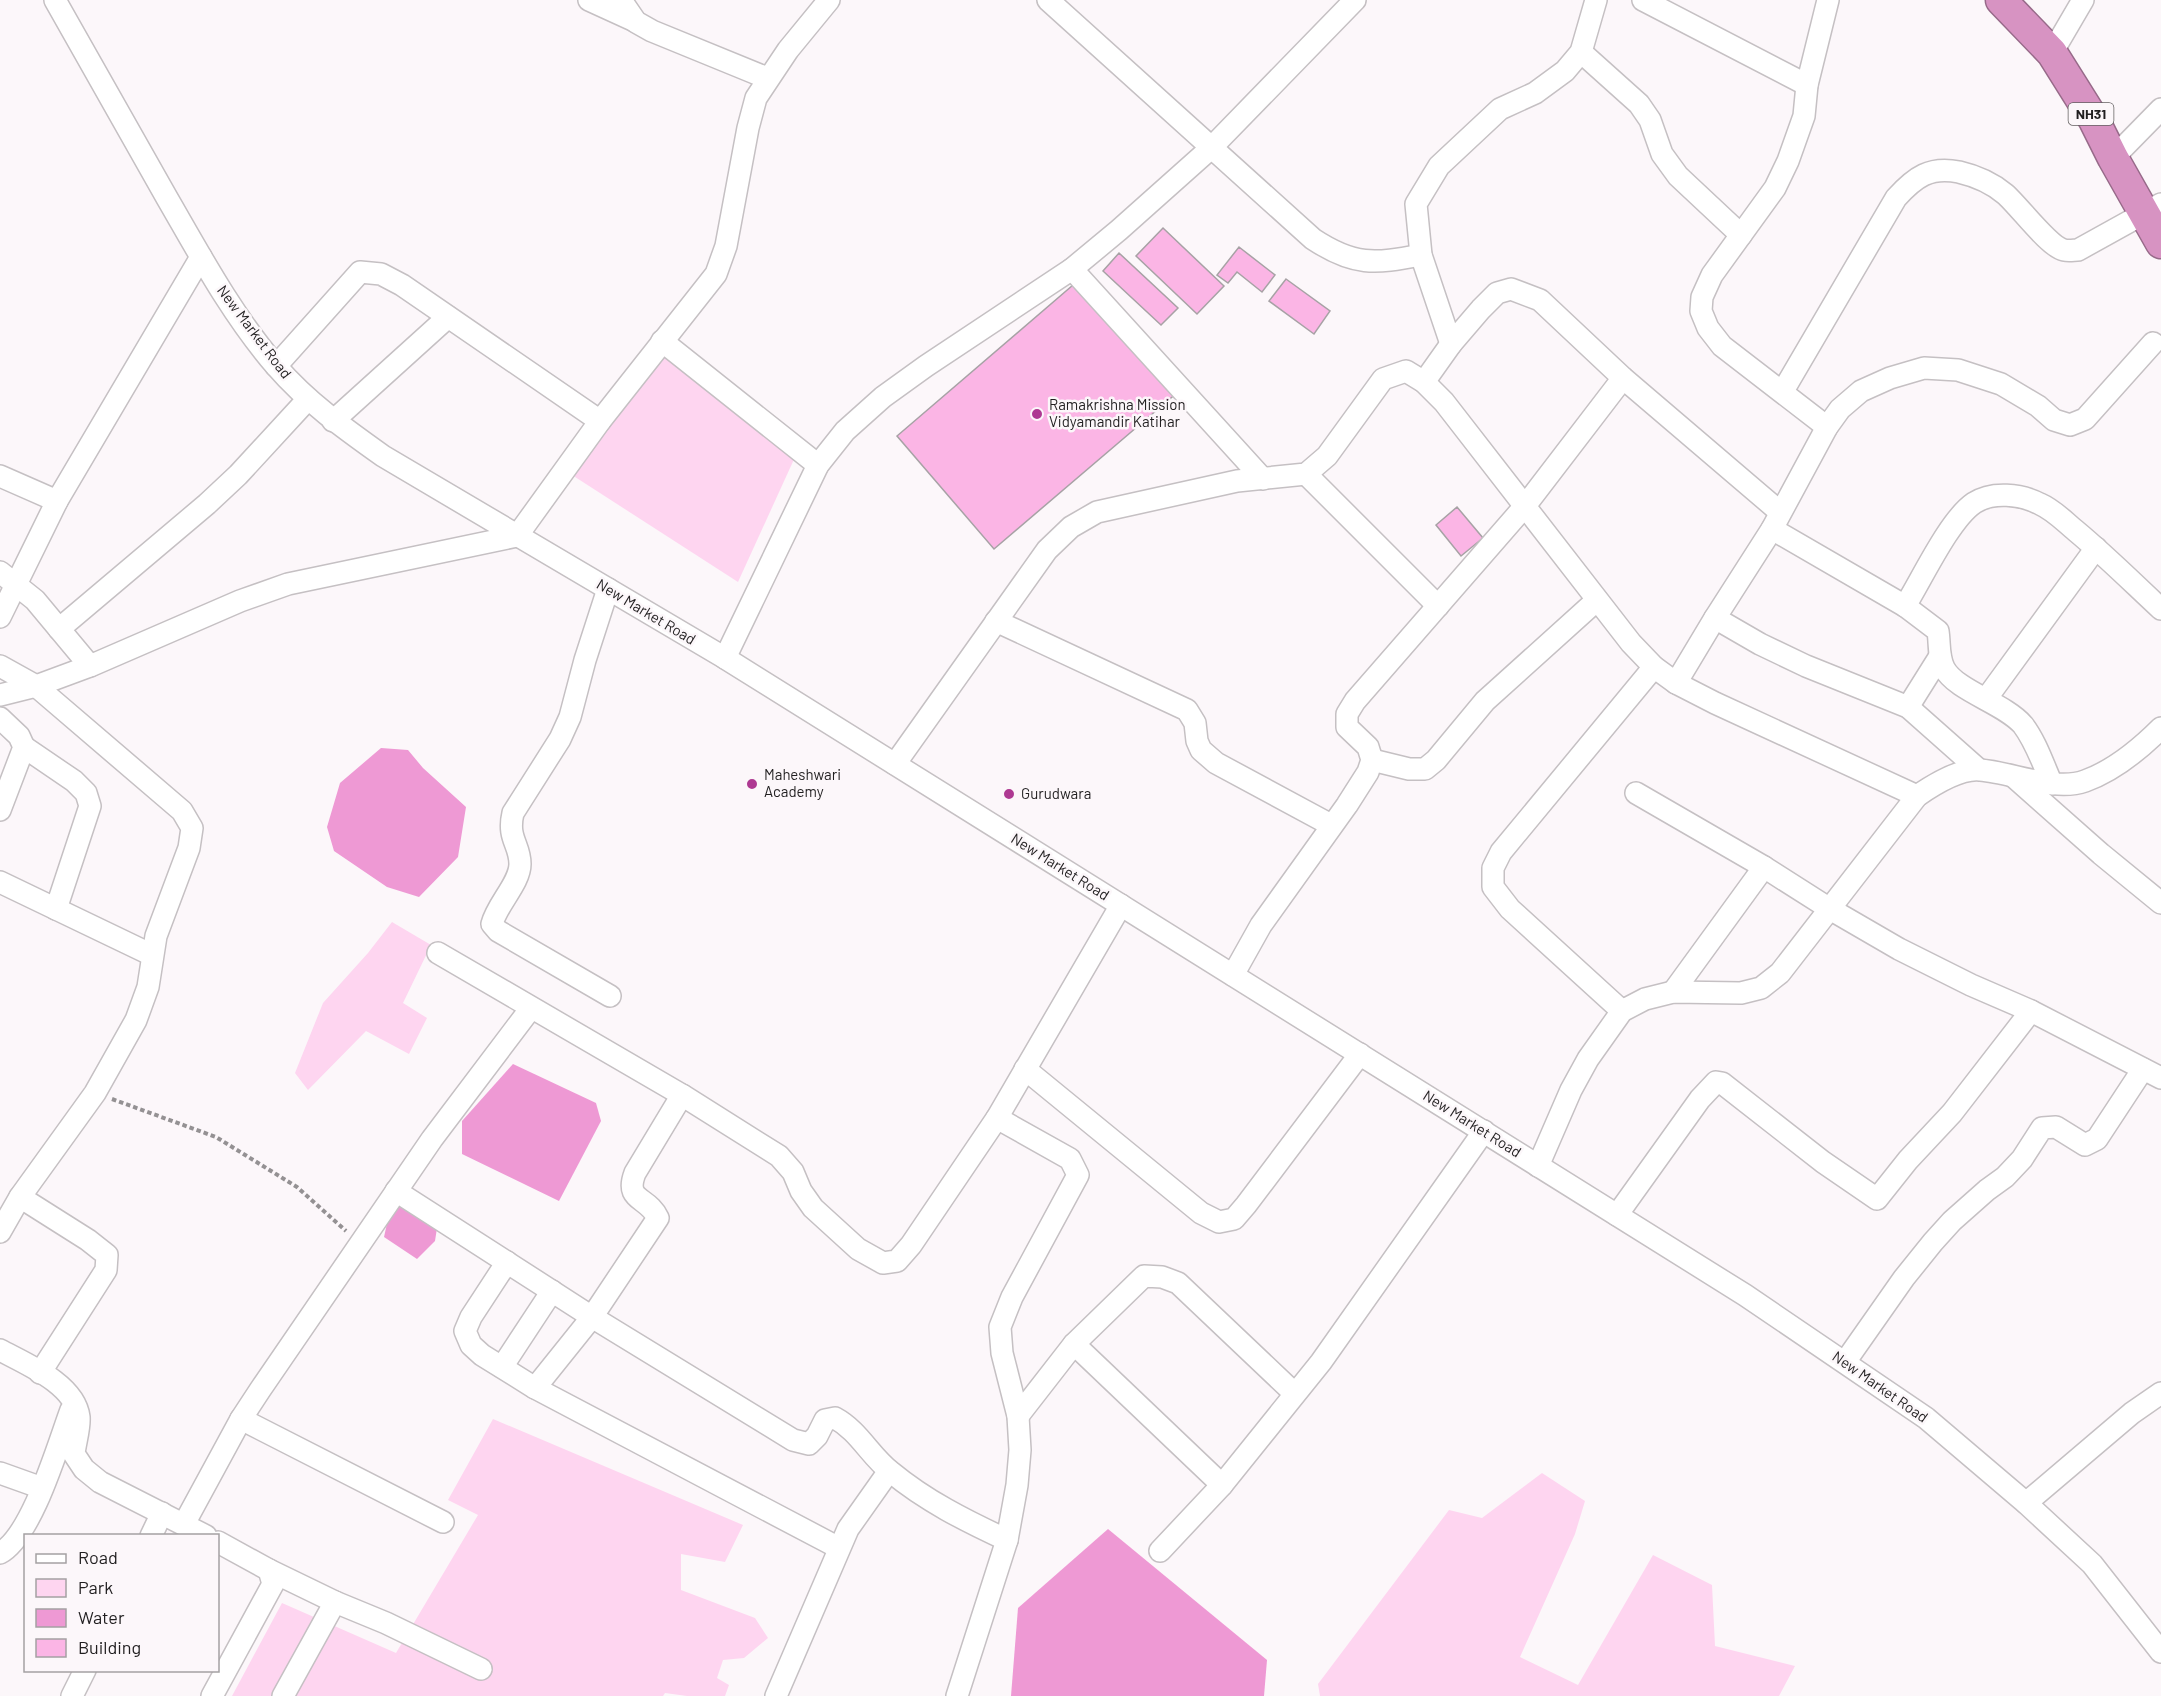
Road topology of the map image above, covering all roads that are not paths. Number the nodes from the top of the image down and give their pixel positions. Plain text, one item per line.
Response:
1 (55, 0) edge
2 (589, 0) edge
3 (623, 0) edge
4 (828, 0) edge
5 (1048, 0) edge
6 (1355, 0) edge
7 (1596, 0) edge
8 (1643, 0) edge
9 (1828, 0) edge
10 (2001, 0) edge
11 (2083, 0) edge
12 (636, 22) junction
13 (1581, 52) junction
14 (2052, 53) junction
15 (768, 78) junction
16 (1807, 85) junction
17 (2161, 109) edge
18 (1211, 148) junction
19 (2113, 158) junction
20 (2152, 209) edge
21 (1741, 235) junction
22 (2161, 243) edge
23 (1421, 255) junction
24 (201, 257) junction
25 (1072, 269) junction
26 (448, 317) junction
27 (662, 341) junction
28 (1451, 344) junction
29 (2153, 344) dead end
30 (276, 366) junction
31 (1623, 378) junction
32 (1424, 382) junction
33 (1783, 391) junction
34 (308, 399) junction
35 (333, 421) junction
36 (600, 421) junction
37 (1827, 427) junction
38 (818, 465) junction
39 (1306, 474) junction
40 (0, 477) edge
41 (1263, 479) junction
42 (57, 501) junction
43 (1525, 506) junction
44 (1776, 520) junction
45 (517, 536) junction
46 (2096, 548) junction
47 (8, 578) edge
48 (608, 589) junction
49 (1597, 600) junction
50 (1438, 606) junction
51 (1905, 606) junction
52 (2161, 609) edge
53 (0, 617) edge
54 (1715, 618) junction
55 (996, 621) junction
56 (59, 628) junction
57 (1940, 656) junction
58 (725, 658) junction
59 (0, 666) edge
60 (90, 666) junction
61 (1654, 667) junction
62 (1677, 683) junction
63 (36, 686) junction
64 (0, 695) edge
65 (1986, 699) junction
66 (1908, 707) junction
67 (0, 718) edge
68 (2161, 728) edge
69 (24, 747) junction
70 (1372, 760) junction
71 (895, 764) junction
72 (1978, 769) junction
73 (2014, 777) junction
74 (2052, 784) junction
75 (1636, 793) dead end
76 (1917, 796) junction
77 (0, 810) edge
78 (1332, 825) junction
79 (1764, 867) junction
80 (0, 882) edge
81 (2161, 903) edge
82 (1121, 905) junction
83 (56, 909) junction
84 (1830, 909) junction
85 (438, 953) dead end
86 (152, 955) junction
87 (1233, 975) junction
88 (1673, 992) junction
89 (610, 996) dead end
90 (531, 1008) junction
91 (1622, 1011) junction
92 (2031, 1011) junction
93 (1359, 1054) junction
94 (1026, 1069) junction
95 (2152, 1074) edge
96 (682, 1095) junction
97 (997, 1118) junction
98 (1484, 1131) junction
99 (1538, 1166) junction
100 (396, 1191) junction
101 (20, 1197) junction
102 (1617, 1215) junction
103 (0, 1232) edge
104 (507, 1262) junction
105 (552, 1291) junction
106 (592, 1317) junction
107 (1074, 1344) junction
108 (0, 1350) edge
109 (1845, 1362) junction
110 (502, 1367) junction
111 (40, 1372) junction
112 (535, 1388) junction
113 (1294, 1393) junction
114 (2161, 1393) edge
115 (74, 1401) junction
116 (1018, 1416) junction
117 (241, 1419) junction
118 (889, 1471) junction
119 (0, 1473) edge
120 (1222, 1485) junction
121 (42, 1488) junction
122 (2026, 1503) junction
123 (162, 1513) junction
124 (443, 1522) dead end
125 (184, 1524) junction
126 (152, 1534) edge
127 (202, 1534) edge
128 (1007, 1540) junction
129 (219, 1543) edge
130 (839, 1548) junction
131 (1160, 1551) dead end
132 (0, 1553) edge
133 (269, 1570) junction
134 (335, 1602) junction
135 (2159, 1645) edge
136 (482, 1669) dead end
137 (84, 1672) edge
138 (72, 1696) edge
139 (212, 1696) edge
140 (282, 1696) edge
141 (776, 1696) edge
142 (957, 1696) edge

1 - 24 street, New Market Road
2 - 12 street
3 - 12 street
4 - 15 street
5 - 18 street
6 - 18 street
7 - 13 street
8 - 16 street
9 - 16 street
10 - 14 highway, NH31
11 - 14 street
12 - 15 street
13 - 21 street
13 - 23 street
14 - 19 highway, NH31
15 - 27 street
16 - 21 street
17 - 19 street
18 - 23 street
18 - 25 street
19 - 20 highway, NH31
20 - 22 highway, NH31
20 - 33 street
21 - 33 street
23 - 28 street
24 - 30 street, New Market Road
24 - 42 street
25 - 38 street
25 - 41 street
26 - 30 street
26 - 35 street
26 - 36 street
27 - 36 street
27 - 38 street
28 - 31 street
28 - 32 street
29 - 37 street
30 - 34 street, New Market Road
31 - 43 street
31 - 44 street
32 - 39 street
32 - 43 street
33 - 37 street
34 - 35 street, New Market Road
34 - 56 street
35 - 45 street, New Market Road
36 - 45 street
37 - 44 street
38 - 58 street
39 - 41 street
39 - 50 street
40 - 42 street
41 - 55 street
42 - 47 street
43 - 49 street
43 - 50 street
44 - 51 street
44 - 54 street
45 - 48 street, New Market Road
45 - 60 street
46 - 51 street
46 - 52 street
46 - 65 street
47 - 53 street
47 - 56 street
48 - 58 street, New Market Road
48 - 89 street
49 - 61 street
49 - 70 street
50 - 70 street
51 - 57 street
54 - 62 street
54 - 66 street
55 - 71 street
55 - 78 street
56 - 60 street
57 - 65 street
57 - 66 street
58 - 71 street, New Market Road
59 - 63 street
60 - 63 street
61 - 62 street
61 - 91 street
62 - 76 street
63 - 64 street
63 - 86 street
65 - 74 street
66 - 72 street
67 - 69 street
68 - 74 street
69 - 77 street
69 - 83 street
70 - 78 street
71 - 82 street, New Market Road
72 - 73 street
72 - 76 street
73 - 74 street
73 - 81 street
75 - 79 street
76 - 84 street
78 - 87 street
79 - 84 street
79 - 88 street
80 - 83 street
82 - 87 street, New Market Road
82 - 94 street
83 - 86 street
84 - 88 street
84 - 92 street
85 - 90 street
86 - 101 street
87 - 93 street, New Market Road
88 - 91 street
90 - 96 street
90 - 100 street
91 - 99 street
92 - 95 street
92 - 102 street
93 - 94 street
93 - 98 street, New Market Road
94 - 97 street
95 - 109 street
96 - 97 street
96 - 106 street
97 - 116 street
98 - 99 street, New Market Road
98 - 113 street
99 - 102 street, New Market Road
100 - 104 street
100 - 117 street
101 - 103 street
101 - 111 street
102 - 109 street, New Market Road
104 - 105 street
104 - 110 street
105 - 106 street
105 - 110 street
106 - 112 street
106 - 118 street
107 - 113 street
107 - 116 street
107 - 120 street
108 - 111 street
109 - 122 street, New Market Road
110 - 112 street
111 - 115 street
112 - 130 street
113 - 120 street
114 - 122 street
115 - 121 street
115 - 123 street
116 - 128 street
117 - 124 street
117 - 125 street
118 - 128 street
118 - 130 street
119 - 121 street
120 - 131 street
121 - 132 street
122 - 135 street, New Market Road
123 - 125 street
123 - 126 street
125 - 127 street
128 - 142 street
129 - 133 street
130 - 141 street
133 - 134 street
133 - 139 street
134 - 136 street
134 - 140 street
137 - 138 street

